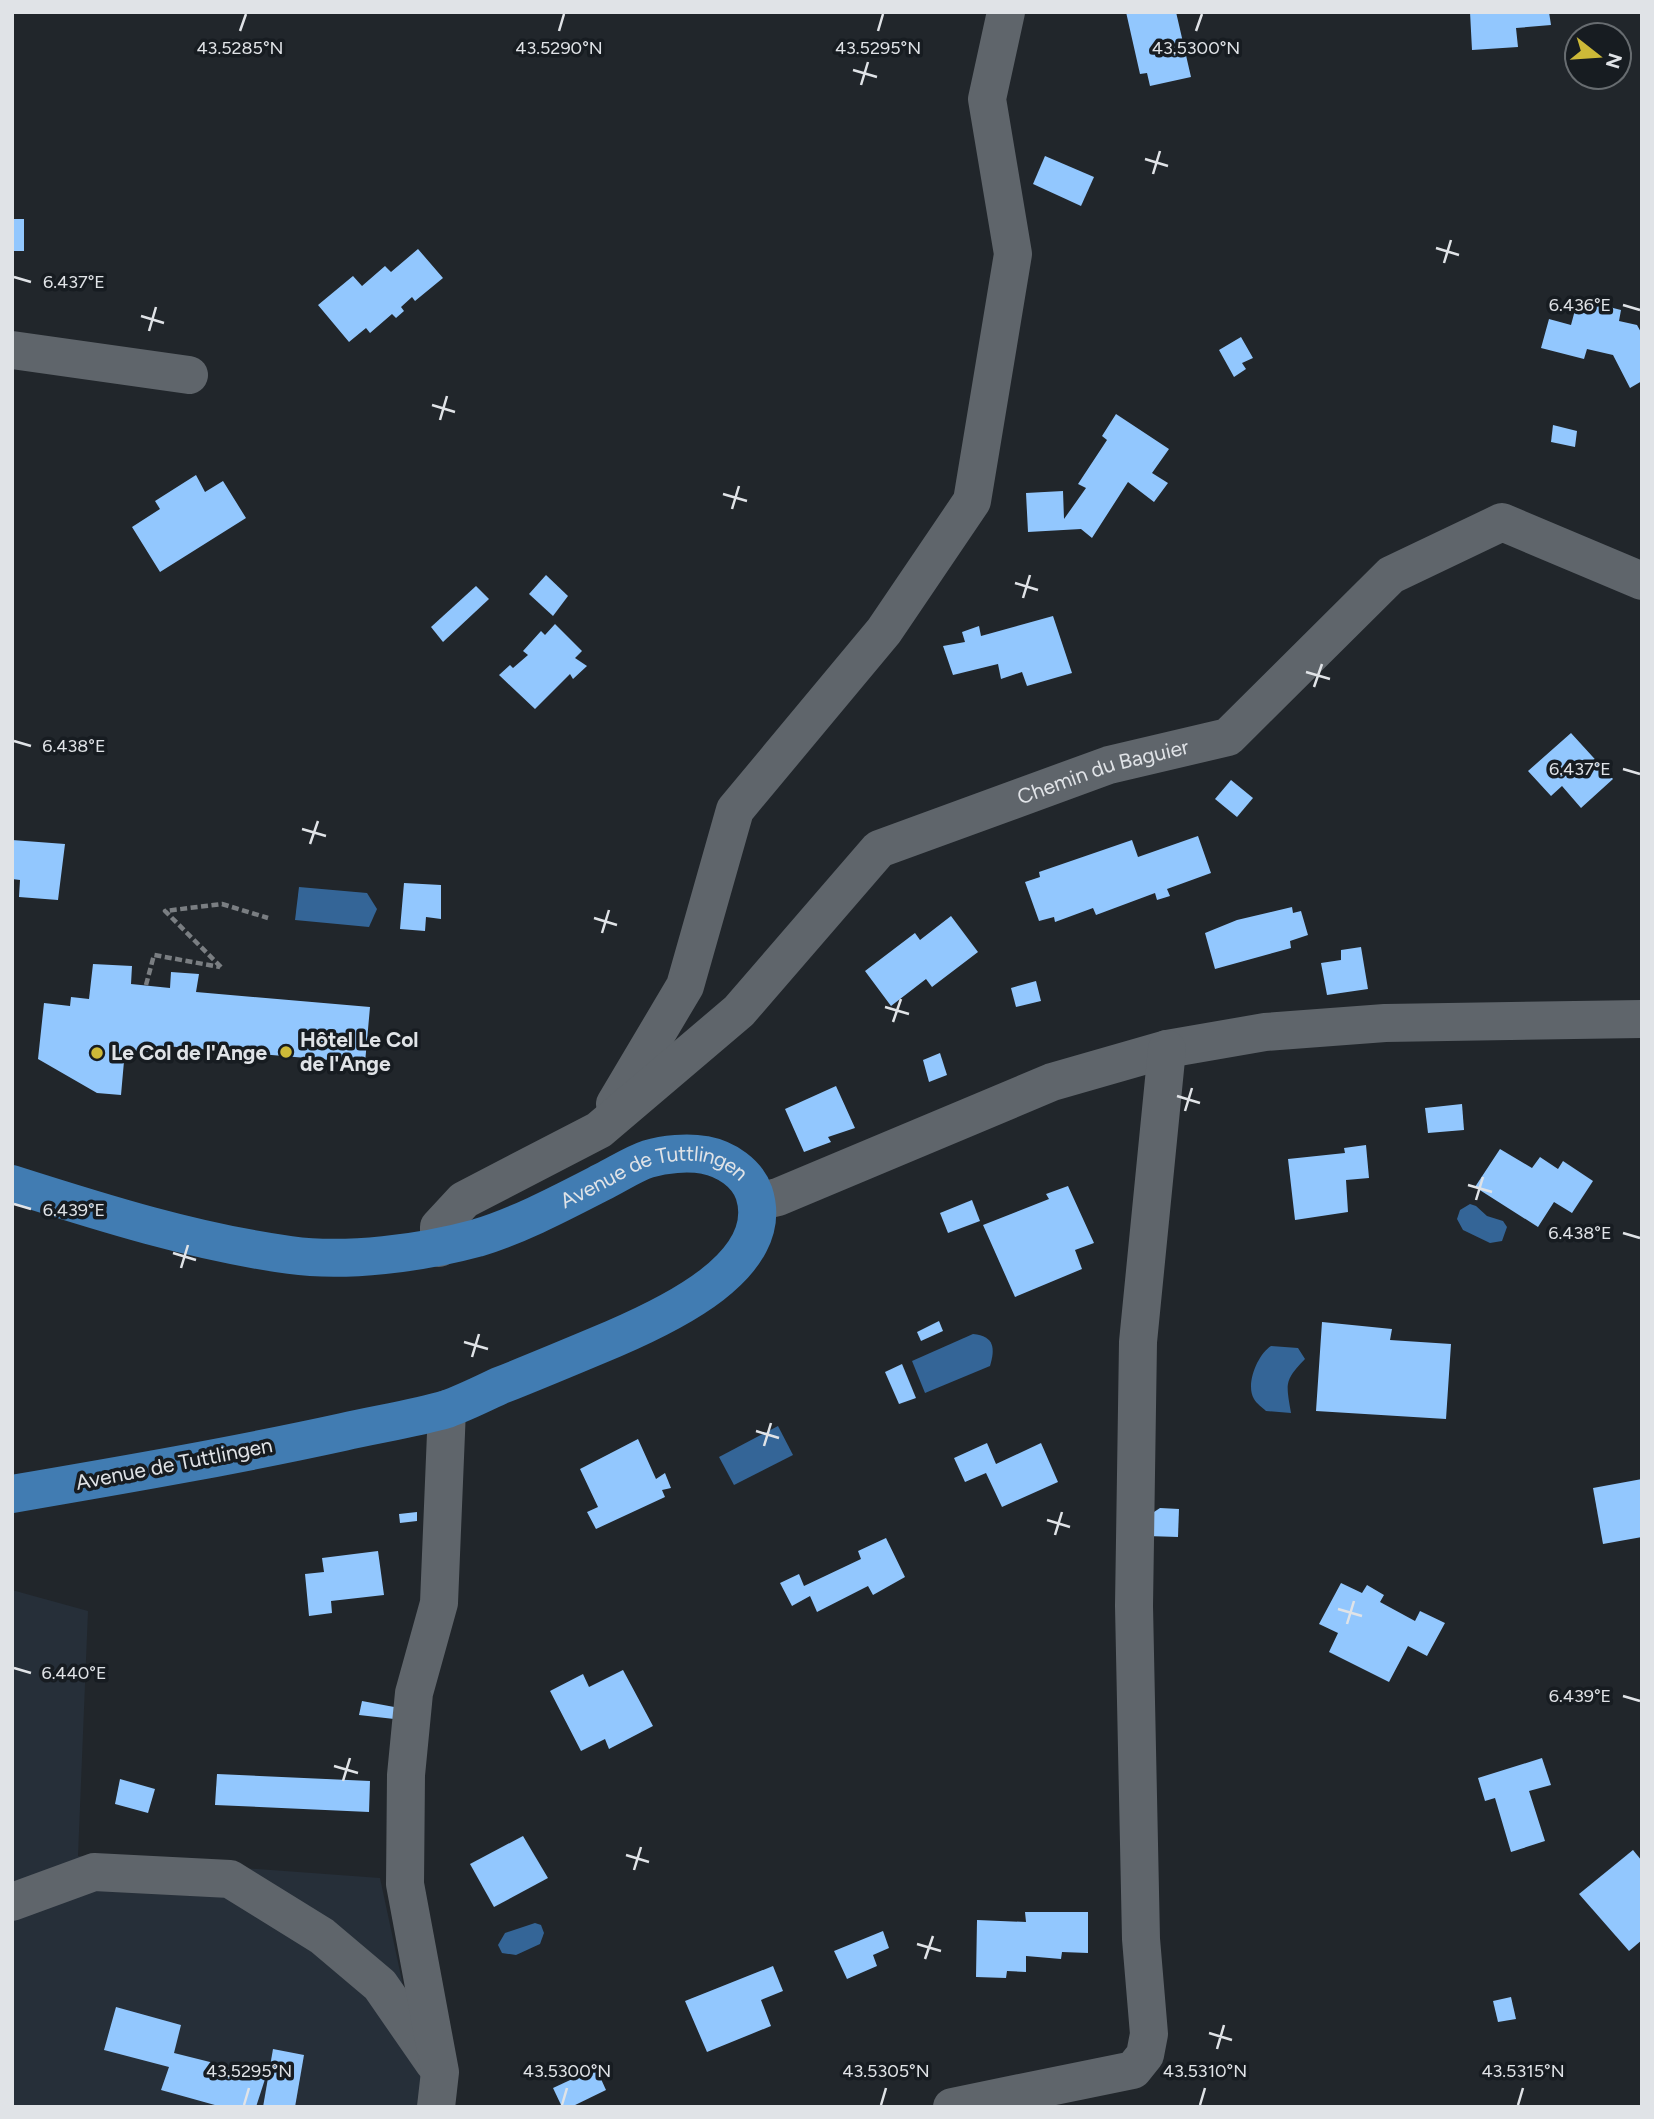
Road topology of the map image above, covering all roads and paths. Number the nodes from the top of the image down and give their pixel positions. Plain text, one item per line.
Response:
1 (1006, 12) edge
2 (12, 350) edge
3 (189, 375) dead end
4 (1642, 581) edge
5 (268, 918) dead end
6 (146, 985) dead end
7 (1642, 1019) edge
8 (1167, 1049) junction
9 (599, 1130) junction
10 (12, 1184) edge
11 (757, 1202) junction
12 (439, 1248) junction
13 (447, 1409) junction
14 (12, 1494) edge
15 (12, 1902) edge
16 (438, 2089) edge
17 (952, 2107) edge

1 - 9 street
2 - 3 street
4 - 9 street, Chemin du Baguier
5 - 6 path
7 - 8 street
8 - 11 street
8 - 17 street
9 - 12 street, Chemin du Baguier
10 - 12 main road, Avenue de Tuttlingen
11 - 12 main road, Avenue de Tuttlingen
11 - 13 main road, Avenue de Tuttlingen
13 - 14 main road, Avenue de Tuttlingen
13 - 16 street
15 - 16 street

